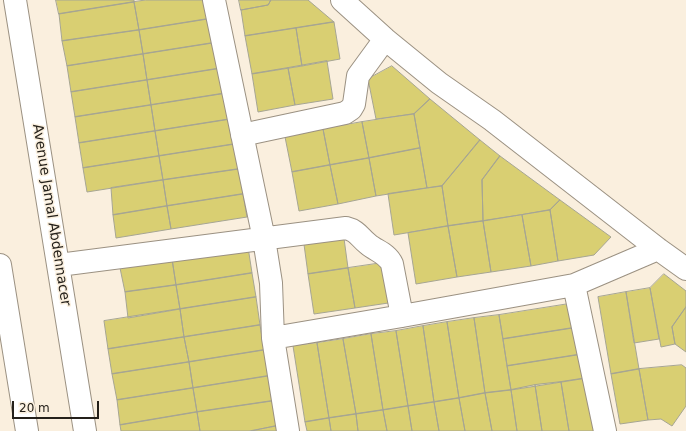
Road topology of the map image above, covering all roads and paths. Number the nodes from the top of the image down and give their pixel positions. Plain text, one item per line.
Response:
1 (15, 0) edge
2 (214, 0) edge
3 (342, 0) edge
4 (385, 39) junction
5 (242, 135) junction
6 (264, 239) junction
7 (658, 249) junction
8 (59, 265) junction
9 (686, 269) edge
10 (1, 274) edge
11 (574, 285) junction
12 (402, 316) junction
13 (273, 338) junction
14 (26, 431) edge
15 (85, 431) edge
16 (288, 431) edge
17 (605, 431) edge

1 - 8 street, Avenue Jamal Abdennacer
2 - 5 street
3 - 4 street
4 - 5 street
4 - 7 street
5 - 6 street
6 - 8 street
6 - 12 street
6 - 13 street
7 - 9 street
7 - 11 street
8 - 15 street, Avenue Jamal Abdennacer
10 - 14 street
11 - 12 street
11 - 17 street
12 - 13 street
13 - 16 street

